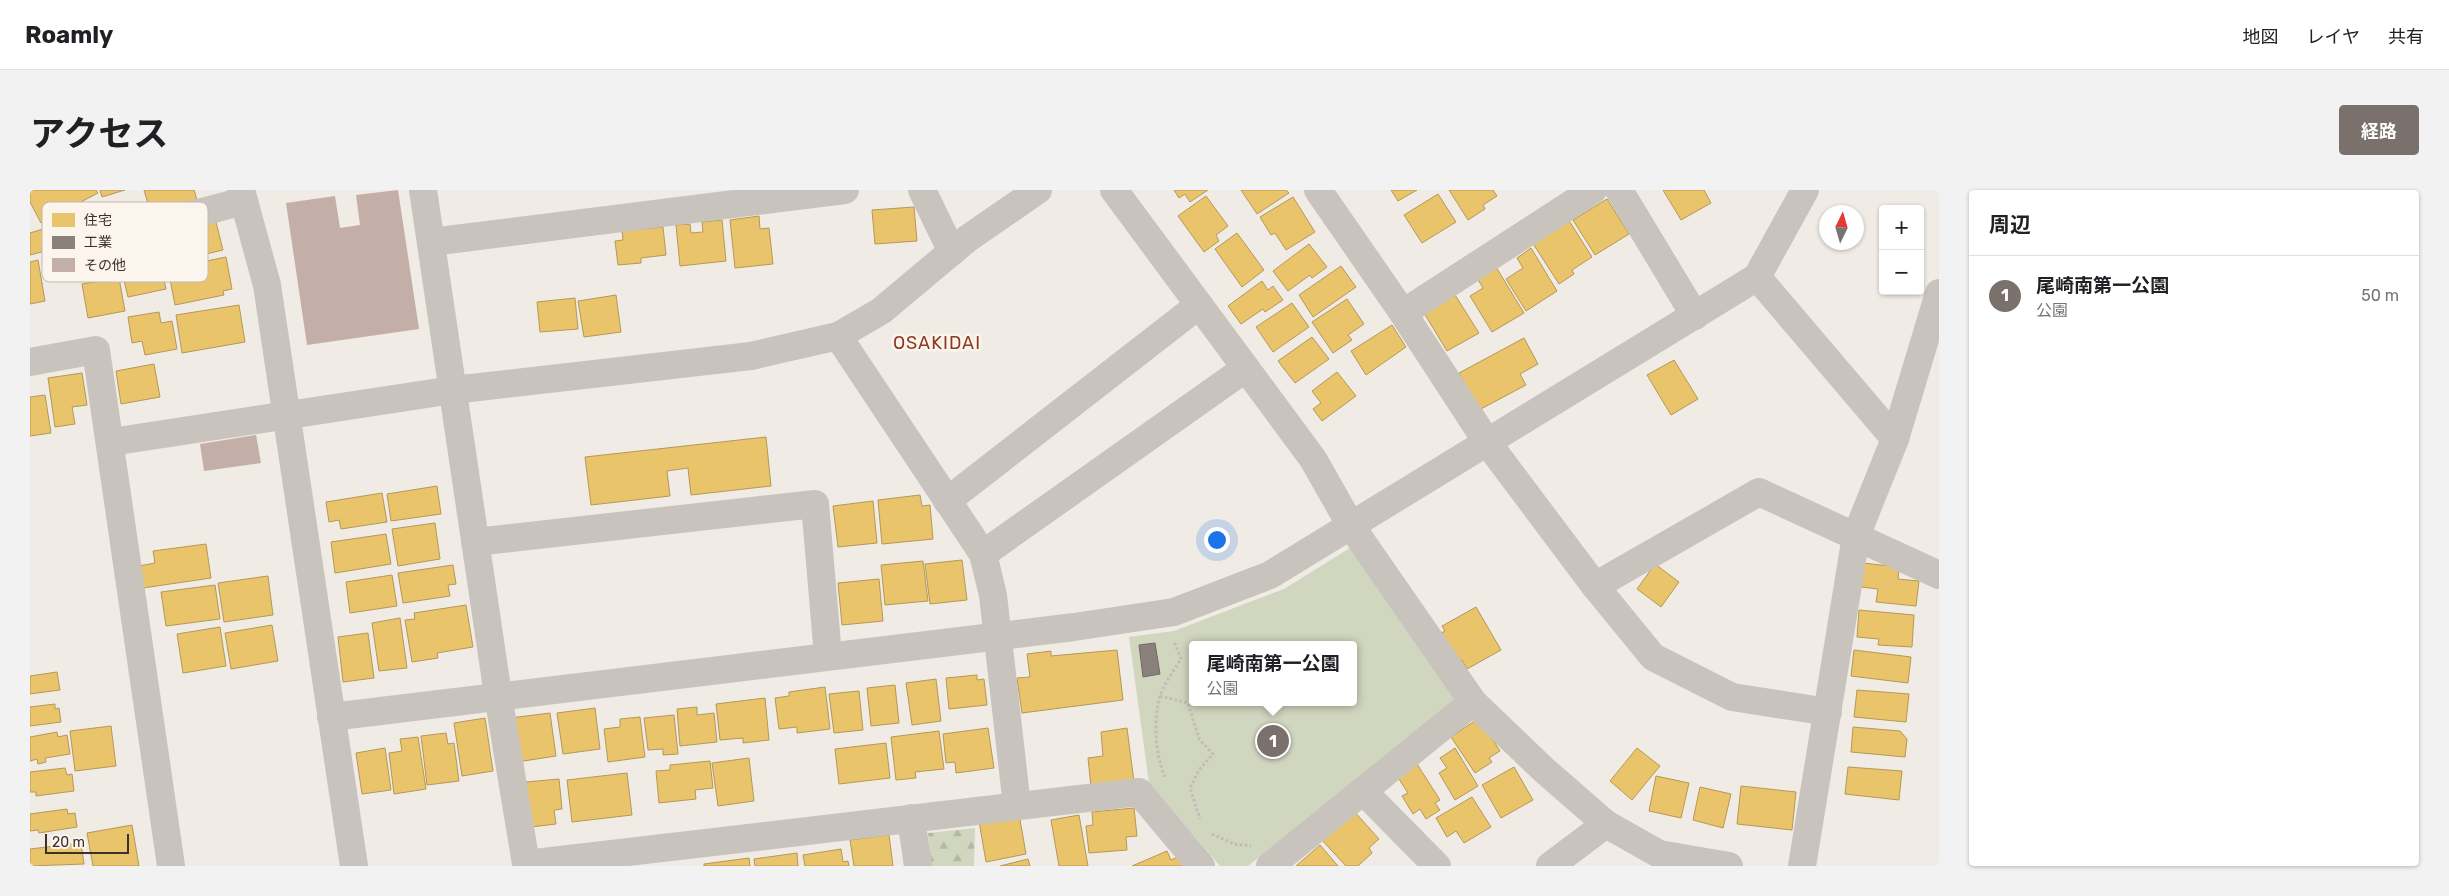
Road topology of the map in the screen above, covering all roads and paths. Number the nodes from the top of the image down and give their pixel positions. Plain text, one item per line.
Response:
1 (423, 190) edge
2 (845, 190) edge
3 (922, 190) edge
4 (1038, 190) edge
5 (1114, 190) edge
6 (1318, 190) edge
7 (1593, 190) edge
8 (1619, 190) edge
9 (1805, 190) edge
10 (243, 196) edge
11 (208, 207) edge
12 (430, 242) junction
13 (952, 252) junction
14 (1757, 277) junction
15 (1939, 293) edge
16 (1199, 305) junction
17 (1403, 313) junction
18 (1695, 316) junction
19 (838, 336) junction
20 (30, 362) edge
21 (1246, 368) junction
22 (453, 390) junction
23 (286, 416) junction
24 (1894, 439) junction
25 (110, 442) junction
26 (1487, 442) junction
27 (947, 501) junction
28 (1351, 526) junction
29 (1856, 536) junction
30 (475, 542) junction
31 (983, 554) junction
32 (1939, 575) edge
33 (1595, 586) junction
34 (1165, 613) junction
35 (998, 636) junction
36 (828, 656) junction
37 (498, 695) junction
38 (1160, 696) junction
39 (1473, 702) junction
40 (1828, 712) junction
41 (331, 717) junction
42 (1168, 784) dead end
43 (1363, 791) junction
44 (1017, 806) junction
45 (911, 818) junction
46 (1201, 822) dead end
47 (1606, 824) junction
48 (1655, 860) edge
49 (171, 866) edge
50 (354, 866) edge
51 (918, 866) edge
52 (1201, 866) edge
53 (1270, 866) edge
54 (1437, 866) edge
55 (1550, 866) edge
56 (1730, 866) edge
57 (1802, 866) edge

1 - 12 street
2 - 12 street
3 - 13 street
4 - 13 street
5 - 16 street
6 - 17 street
7 - 17 street
8 - 18 street
9 - 14 street
10 - 11 street
10 - 23 street
12 - 22 street
13 - 19 street
14 - 18 street
14 - 24 street
15 - 24 street
16 - 21 street
16 - 27 street
17 - 26 street
18 - 26 street
19 - 22 street
19 - 27 street
20 - 25 street
21 - 28 street
21 - 31 street
22 - 23 street
22 - 30 street
23 - 25 street
23 - 41 street
24 - 29 street
25 - 49 street
26 - 28 street
26 - 33 street
27 - 31 street
28 - 34 street
28 - 39 street
29 - 32 street
29 - 33 street
29 - 40 street
30 - 36 street
30 - 37 street
31 - 35 street
33 - 40 street
34 - 35 street
34 - 38 path
35 - 36 street
35 - 44 street
36 - 37 street
37 - 41 street
37 - 45 street
38 - 42 path
38 - 46 path
39 - 43 street
39 - 47 street
40 - 57 street
41 - 50 street
43 - 53 street
43 - 54 street
44 - 45 street
44 - 52 street
45 - 51 street
47 - 48 street
47 - 55 street
48 - 56 street

